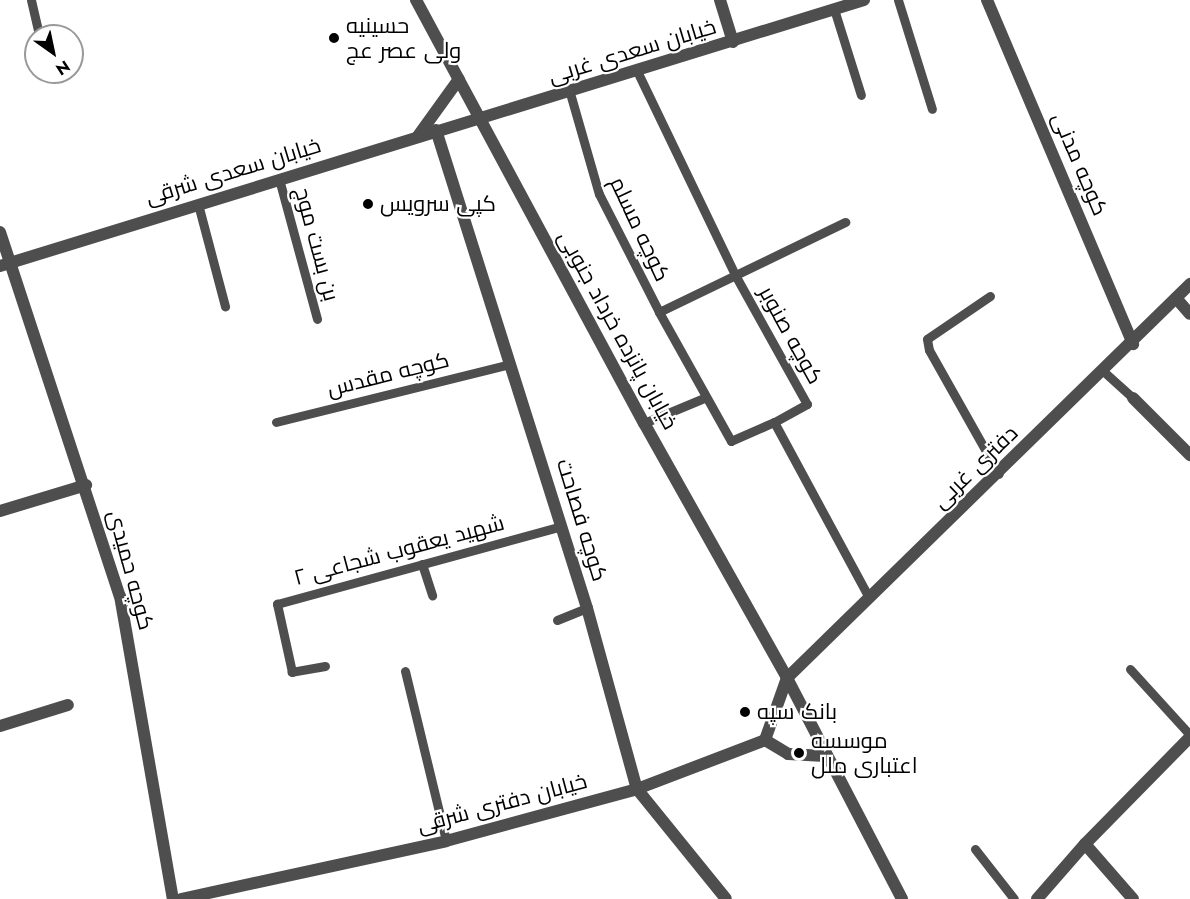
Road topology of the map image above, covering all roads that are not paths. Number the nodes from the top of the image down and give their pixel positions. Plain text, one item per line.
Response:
1 (31, 0) edge
2 (416, 0) edge
3 (720, 0) edge
4 (864, 0) edge
5 (898, 0) edge
6 (987, 0) edge
7 (834, 9) junction
8 (37, 24) edge
9 (733, 42) junction
10 (637, 71) junction
11 (459, 79) junction
12 (570, 93) junction
13 (861, 95) dead end
14 (932, 110) dead end
15 (479, 116) junction
16 (436, 130) junction
17 (417, 136) junction
18 (279, 179) junction
19 (198, 204) junction
20 (845, 222) dead end
21 (0, 232) edge
22 (4, 264) edge
23 (734, 273) junction
24 (1190, 284) edge
25 (990, 296) dead end
26 (1176, 298) junction
27 (225, 306) dead end
28 (658, 312) junction
29 (1190, 314) edge
30 (317, 319) dead end
31 (1133, 344) junction
32 (510, 364) junction
33 (1102, 370) junction
34 (704, 398) junction
35 (1133, 399) joint
36 (276, 422) dead end
37 (774, 422) junction
38 (644, 423) junction
39 (1190, 455) edge
40 (999, 474) junction
41 (86, 485) junction
42 (0, 511) edge
43 (562, 526) junction
44 (422, 564) junction
45 (432, 595) dead end
46 (869, 598) junction
47 (587, 608) junction
48 (557, 620) dead end
49 (325, 666) dead end
50 (1130, 669) dead end
51 (405, 671) dead end
52 (787, 678) junction
53 (68, 705) dead end
54 (0, 726) edge
55 (1190, 736) edge
56 (765, 740) junction
57 (825, 756) junction
58 (637, 789) junction
59 (446, 841) junction
60 (1084, 844) junction
61 (975, 849) dead end
62 (173, 899) edge
63 (181, 899) edge
64 (726, 899) edge
65 (902, 899) edge
66 (1014, 899) edge
67 (1037, 899) edge
68 (1133, 899) edge

1 - 8 lane
2 - 11 street, خیابان پانزده خرداد جنوبی
3 - 9 street
4 - 7 street, خیابان سعدی غربی
5 - 14 lane
6 - 31 street, کوچه مدنی
7 - 9 street, خیابان سعدی غربی
7 - 13 lane
9 - 10 street, خیابان سعدی غربی
10 - 12 street, خیابان سعدی غربی
10 - 23 lane, کوچه صنوبر
11 - 15 street, خیابان پانزده خرداد جنوبی
11 - 17 street
12 - 15 street, خیابان سعدی غربی
12 - 28 lane, کوچه مسلم
15 - 16 street, خیابان سعدی شرقی
15 - 38 street, خیابان پانزده خرداد جنوبی
16 - 17 street, خیابان سعدی شرقی
16 - 32 street, کوچه فصاحت
17 - 18 street, خیابان سعدی شرقی
18 - 19 street, خیابان سعدی شرقی
18 - 30 lane, بن بست موج
19 - 22 street, خیابان سعدی شرقی
19 - 27 lane
20 - 23 lane
21 - 22 street, کوچه حمیدی
22 - 41 street, کوچه حمیدی
23 - 28 lane
23 - 37 lane, کوچه صنوبر
24 - 26 street, دفتری غربی
25 - 40 lane
26 - 29 street
26 - 31 street, دفتری غربی
28 - 34 lane, کوچه مسلم
31 - 33 street, دفتری غربی
32 - 36 lane, کوچه مقدس
32 - 43 street, کوچه فصاحت
33 - 35 lane
33 - 40 street, دفتری غربی
34 - 37 lane, کوچه مسلم
34 - 38 lane
35 - 39 street
37 - 46 lane
38 - 52 street, خیابان پانزده خرداد جنوبی
40 - 46 street, دفتری غربی
41 - 42 street
41 - 62 street, کوچه حمیدی
43 - 44 lane, شهید یعقوب شجاعی ۲
43 - 47 street, کوچه فصاحت
44 - 45 lane
44 - 49 lane, شهید یعقوب شجاعی ۲
46 - 52 street, دفتری غربی
47 - 48 lane
47 - 58 street, کوچه فصاحت
50 - 55 lane
51 - 59 lane
52 - 56 street
52 - 57 street, خیابان پانزده خرداد جنوبی
53 - 54 street
55 - 60 street
56 - 57 street
56 - 58 street, خیابان دفتری شرقی
57 - 65 street
58 - 59 street, خیابان دفتری شرقی
58 - 64 street, کوچه فصاحت
59 - 63 street, خیابان دفتری شرقی
60 - 67 street
60 - 68 street
61 - 66 lane

